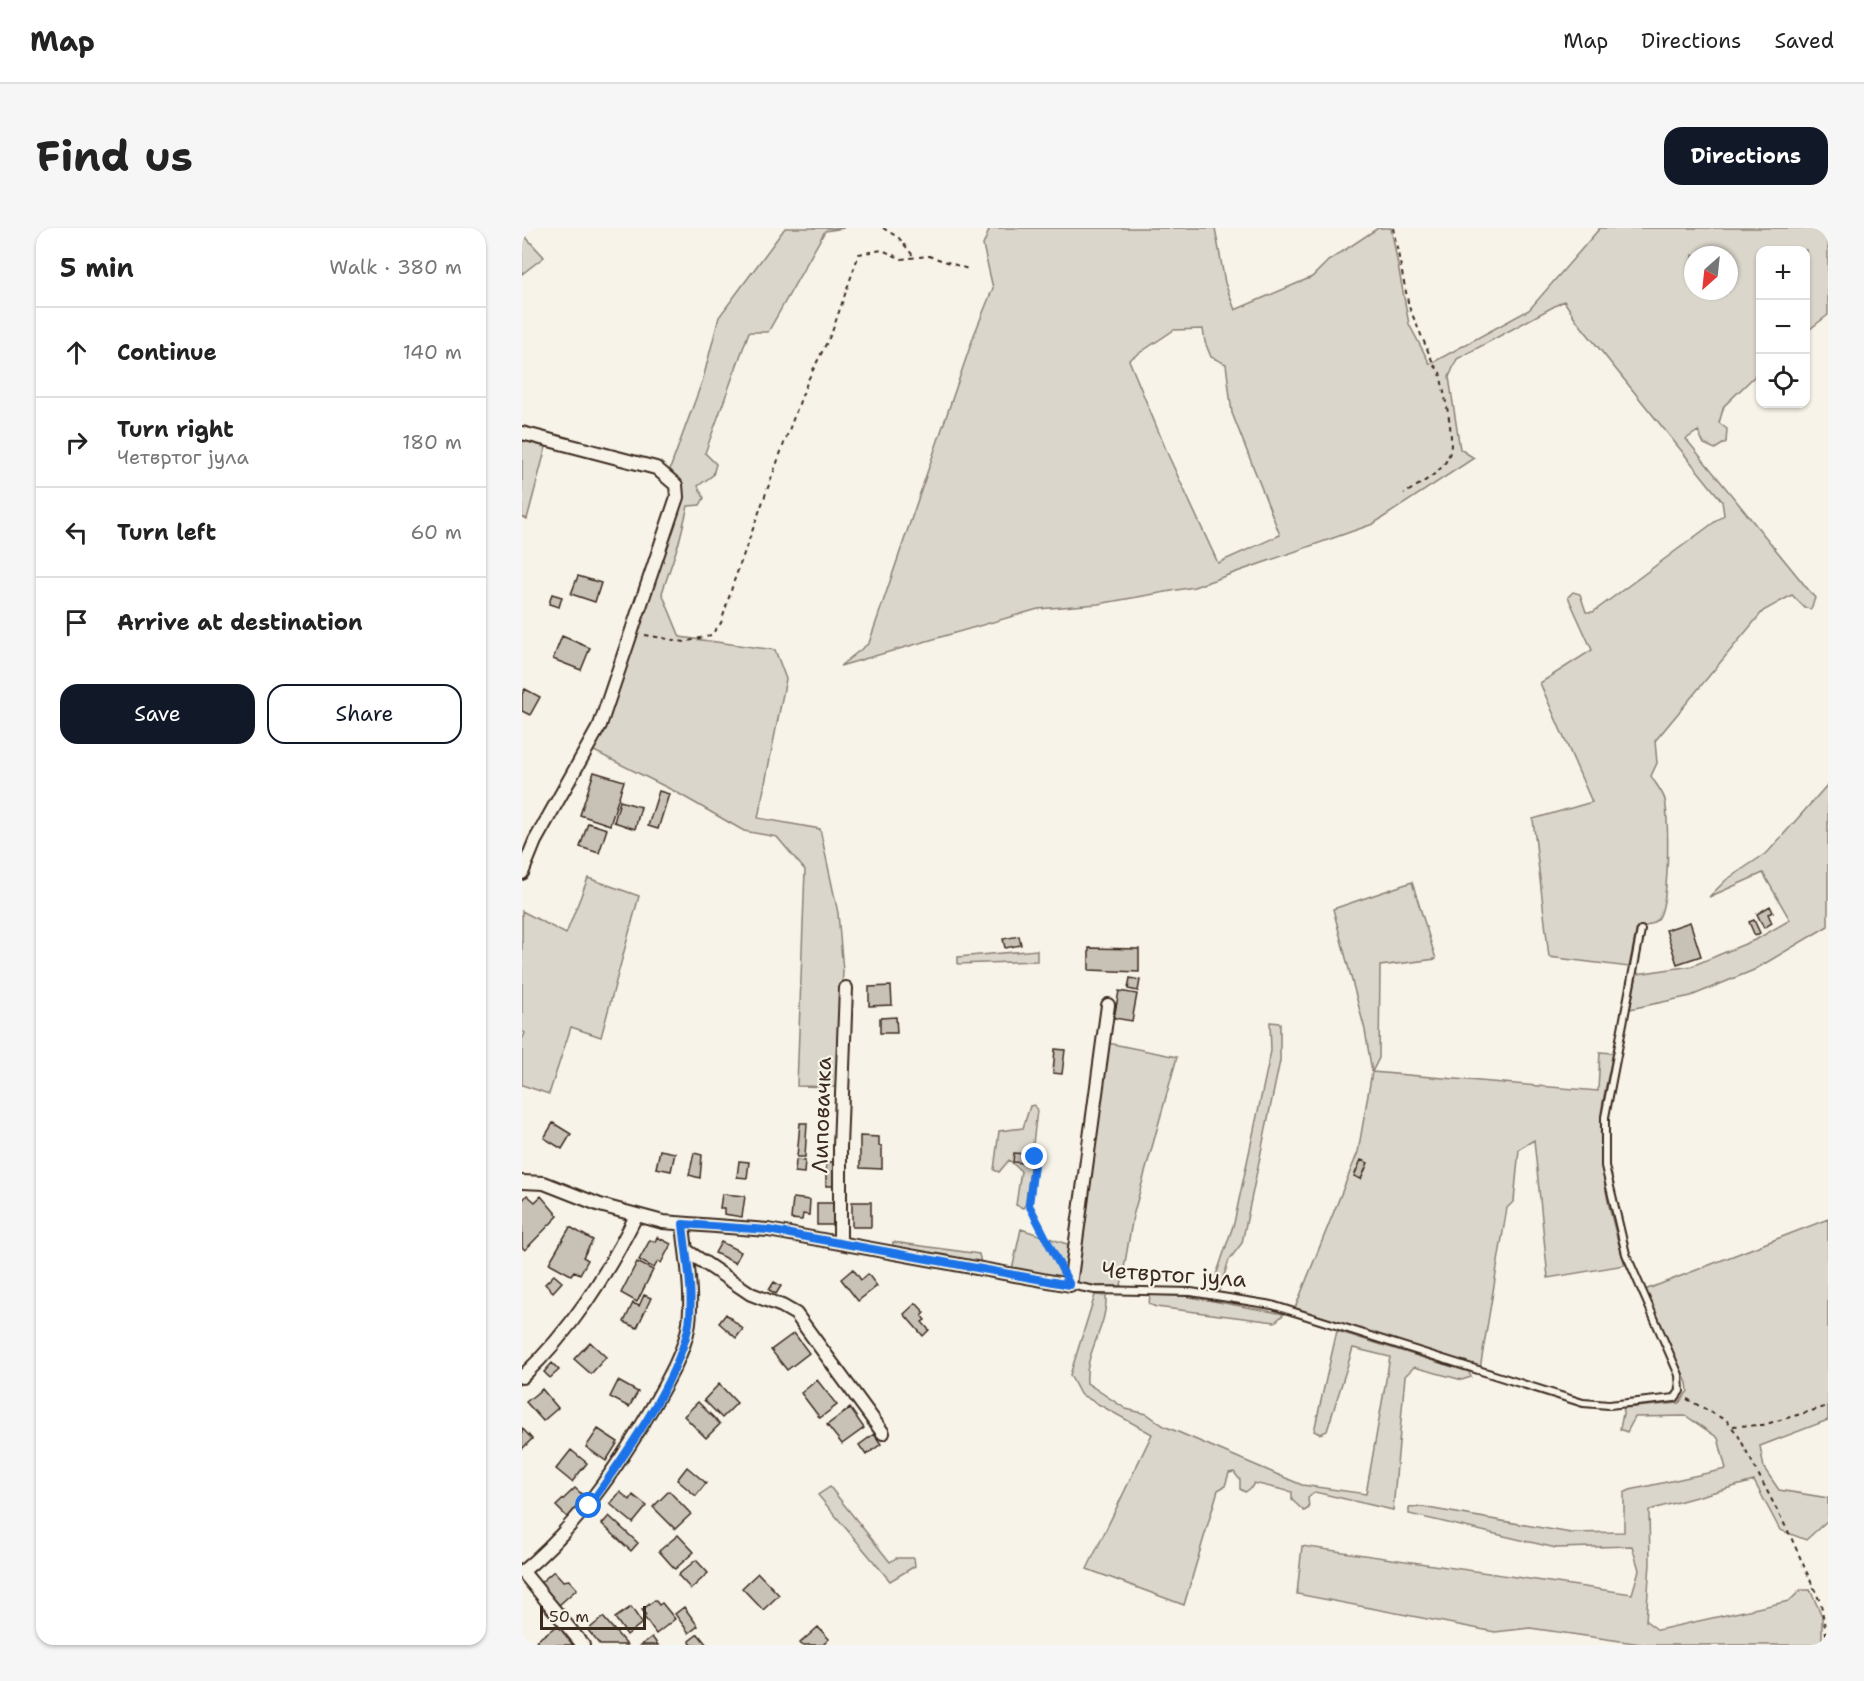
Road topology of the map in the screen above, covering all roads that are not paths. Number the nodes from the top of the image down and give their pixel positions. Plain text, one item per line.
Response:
1 (522, 433) edge
2 (522, 873) edge
3 (1641, 930) dead end
4 (846, 988) dead end
5 (1108, 1005) dead end
6 (522, 1182) edge
7 (636, 1216) junction
8 (683, 1224) junction
9 (840, 1243) junction
10 (687, 1251) junction
11 (1070, 1285) junction
12 (522, 1377) edge
13 (883, 1432) dead end
14 (522, 1572) edge
15 (584, 1645) edge

1 - 2 street
3 - 11 lane, Четвртог јула
4 - 9 street, Липовачка
5 - 11 street
6 - 7 street, Четвртог јула
7 - 8 street, Четвртог јула
7 - 12 street
8 - 9 street, Четвртог јула
8 - 10 street
9 - 11 street, Четвртог јула
10 - 13 street
10 - 14 street
14 - 15 street

